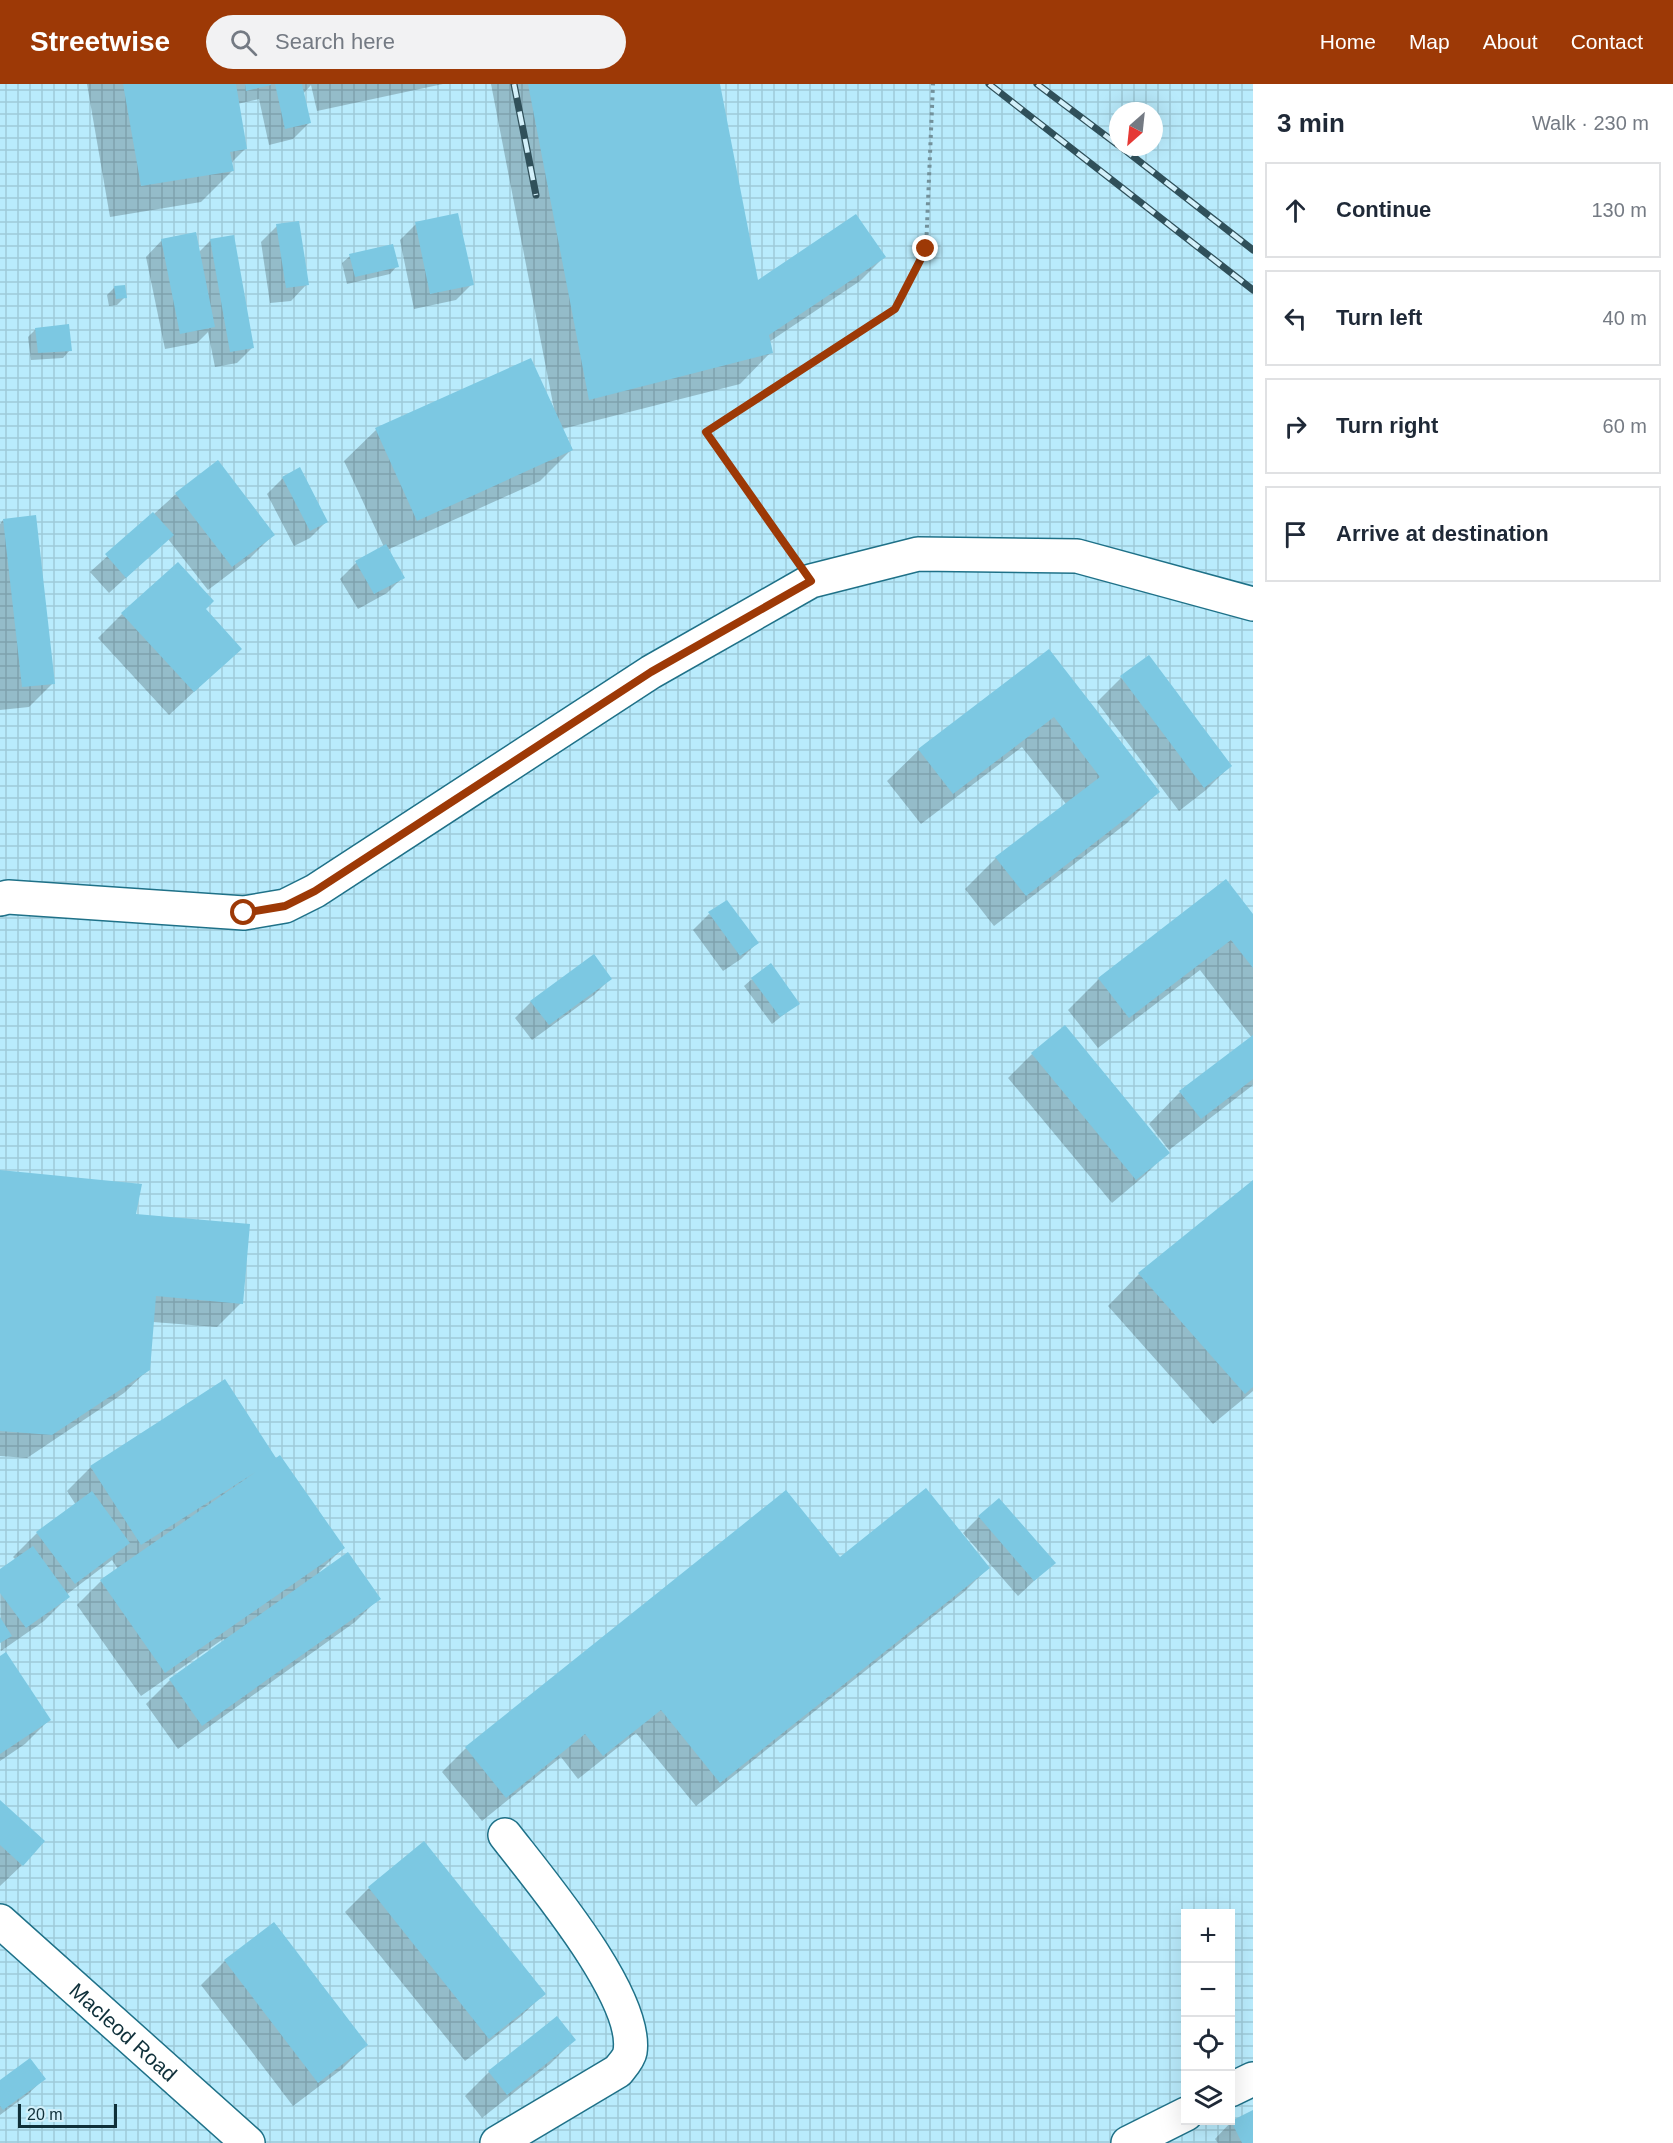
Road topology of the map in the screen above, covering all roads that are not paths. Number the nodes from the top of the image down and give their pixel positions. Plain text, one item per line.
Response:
1 (1253, 604) edge
2 (0, 899) edge
3 (506, 1835) dead end
4 (0, 1921) edge
5 (1253, 2079) edge
6 (1235, 2088) edge
7 (1181, 2116) edge
8 (248, 2143) edge
9 (497, 2143) edge
10 (1128, 2143) edge

1 - 2 street
3 - 9 street
4 - 8 street, Macleod Road
5 - 6 street
7 - 10 street

